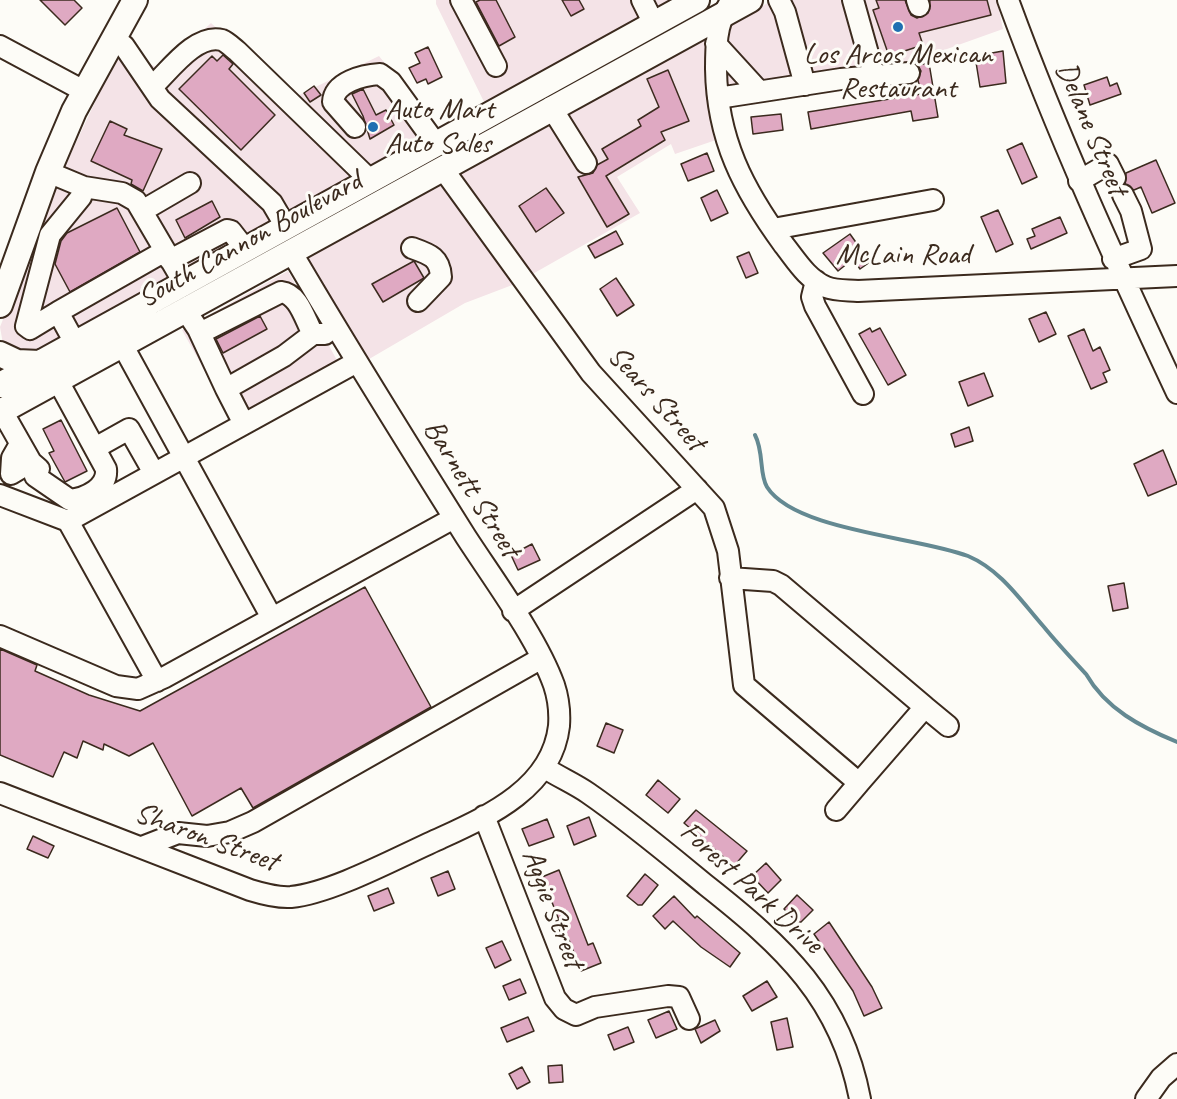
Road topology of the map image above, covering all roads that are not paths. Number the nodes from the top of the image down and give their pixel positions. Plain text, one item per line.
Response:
1 (120, 0) edge
2 (135, 0) edge
3 (461, 0) edge
4 (642, 0) edge
5 (697, 0) edge
6 (750, 0) edge
7 (853, 0) edge
8 (1008, 0) edge
9 (782, 6) edge
10 (727, 7) edge
11 (654, 24) junction
12 (113, 38) junction
13 (716, 44) junction
14 (0, 46) edge
15 (495, 66) dead end
16 (909, 73) dead end
17 (874, 75) junction
18 (805, 85) junction
19 (153, 86) junction
20 (78, 88) junction
21 (758, 90) junction
22 (718, 98) junction
23 (551, 107) junction
24 (355, 127) dead end
25 (436, 144) junction
26 (586, 163) dead end
27 (443, 169) junction
28 (48, 172) junction
29 (1079, 181) junction
30 (190, 183) dead end
31 (362, 184) junction
32 (84, 187) junction
33 (933, 200) dead end
34 (141, 211) junction
35 (286, 227) junction
36 (773, 229) junction
37 (412, 248) dead end
38 (245, 249) junction
39 (292, 253) junction
40 (168, 256) junction
41 (1113, 259) junction
42 (0, 267) edge
43 (1177, 276) edge
44 (1123, 280) junction
45 (816, 281) junction
46 (184, 283) junction
47 (418, 301) dead end
48 (0, 305) edge
49 (58, 312) junction
50 (192, 320) junction
51 (336, 330) junction
52 (313, 334) junction
53 (75, 344) junction
54 (123, 346) junction
55 (0, 354) edge
56 (40, 363) junction
57 (355, 363) junction
58 (58, 381) junction
59 (0, 385) edge
60 (226, 388) junction
61 (1177, 393) edge
62 (863, 394) dead end
63 (1, 411) edge
64 (79, 416) junction
65 (244, 424) junction
66 (20, 444) junction
67 (95, 448) junction
68 (185, 457) junction
69 (31, 462) junction
70 (154, 473) junction
71 (11, 474) junction
72 (697, 489) junction
73 (2, 496) edge
74 (454, 518) junction
75 (68, 520) junction
76 (730, 578) junction
77 (513, 611) junction
78 (273, 618) junction
79 (0, 636) edge
80 (540, 659) junction
81 (157, 681) junction
82 (925, 707) junction
83 (948, 726) dead end
84 (545, 768) junction
85 (859, 783) junction
86 (0, 793) edge
87 (836, 810) dead end
88 (484, 816) junction
89 (142, 847) junction
90 (690, 1019) dead end
91 (1177, 1064) edge
92 (860, 1099) edge
93 (1146, 1099) edge

1 - 20 main road
2 - 12 main road
3 - 15 street
4 - 11 street
5 - 11 main road, South Cannon Boulevard
6 - 10 main road, South Cannon Boulevard
7 - 17 street
8 - 29 street, Delane Street
9 - 18 street
10 - 13 street, McLain Road
10 - 23 main road, South Cannon Boulevard
11 - 25 main road, South Cannon Boulevard
12 - 19 street
12 - 20 main road
13 - 21 street
13 - 22 street, McLain Road
14 - 20 street
16 - 17 street
17 - 18 street
18 - 21 street
19 - 31 street
19 - 35 street
20 - 28 main road
20 - 42 main road
21 - 22 street
22 - 36 street, McLain Road
23 - 26 street
23 - 27 main road, South Cannon Boulevard
24 - 25 street
25 - 31 main road, South Cannon Boulevard
27 - 39 main road, South Cannon Boulevard
27 - 72 street, Sears Street
28 - 32 street
28 - 48 main road
29 - 41 street, Delane Street
29 - 41 street
30 - 34 street
31 - 35 main road, South Cannon Boulevard
31 - 39 main road
32 - 34 street
32 - 49 street
33 - 36 street
34 - 40 street
35 - 38 main road, South Cannon Boulevard
36 - 45 street, McLain Road
37 - 47 street
38 - 40 street
38 - 46 main road, South Cannon Boulevard
39 - 50 main road, South Cannon Boulevard
39 - 51 street, Barnett Street
40 - 46 street
40 - 49 street
41 - 44 street, Delane Street
43 - 44 street, McLain Road
44 - 45 street, McLain Road
44 - 61 street
45 - 62 street
46 - 53 main road, South Cannon Boulevard
49 - 53 street
50 - 52 street
50 - 54 main road, South Cannon Boulevard
50 - 60 street
51 - 52 street
51 - 57 street, Barnett Street
52 - 60 street
53 - 56 main road, South Cannon Boulevard
54 - 58 main road, South Cannon Boulevard
54 - 68 street
55 - 56 main road
56 - 59 main road, South Cannon Boulevard
57 - 65 street
57 - 74 street, Barnett Street
58 - 63 main road, South Cannon Boulevard
58 - 64 street
60 - 65 street
63 - 66 street
64 - 67 street
64 - 69 street
65 - 68 street
66 - 69 street
66 - 71 street
67 - 69 street
67 - 70 street
68 - 70 street
68 - 78 street
69 - 71 street
70 - 75 street
71 - 73 street
72 - 76 street
72 - 77 street, Sears Street
73 - 75 street
74 - 77 street, Barnett Street
74 - 78 street
75 - 81 street
76 - 82 street
76 - 85 street
77 - 80 street, Barnett Street
78 - 81 street
79 - 81 street
80 - 84 street, Barnett Street
80 - 89 street
82 - 83 street
82 - 85 street
84 - 88 street, Sharon Street
84 - 92 street, Forest Park Drive
85 - 87 street
86 - 89 street, Sharon Street
88 - 89 street, Sharon Street
88 - 90 street, Aggie Street
91 - 93 street

